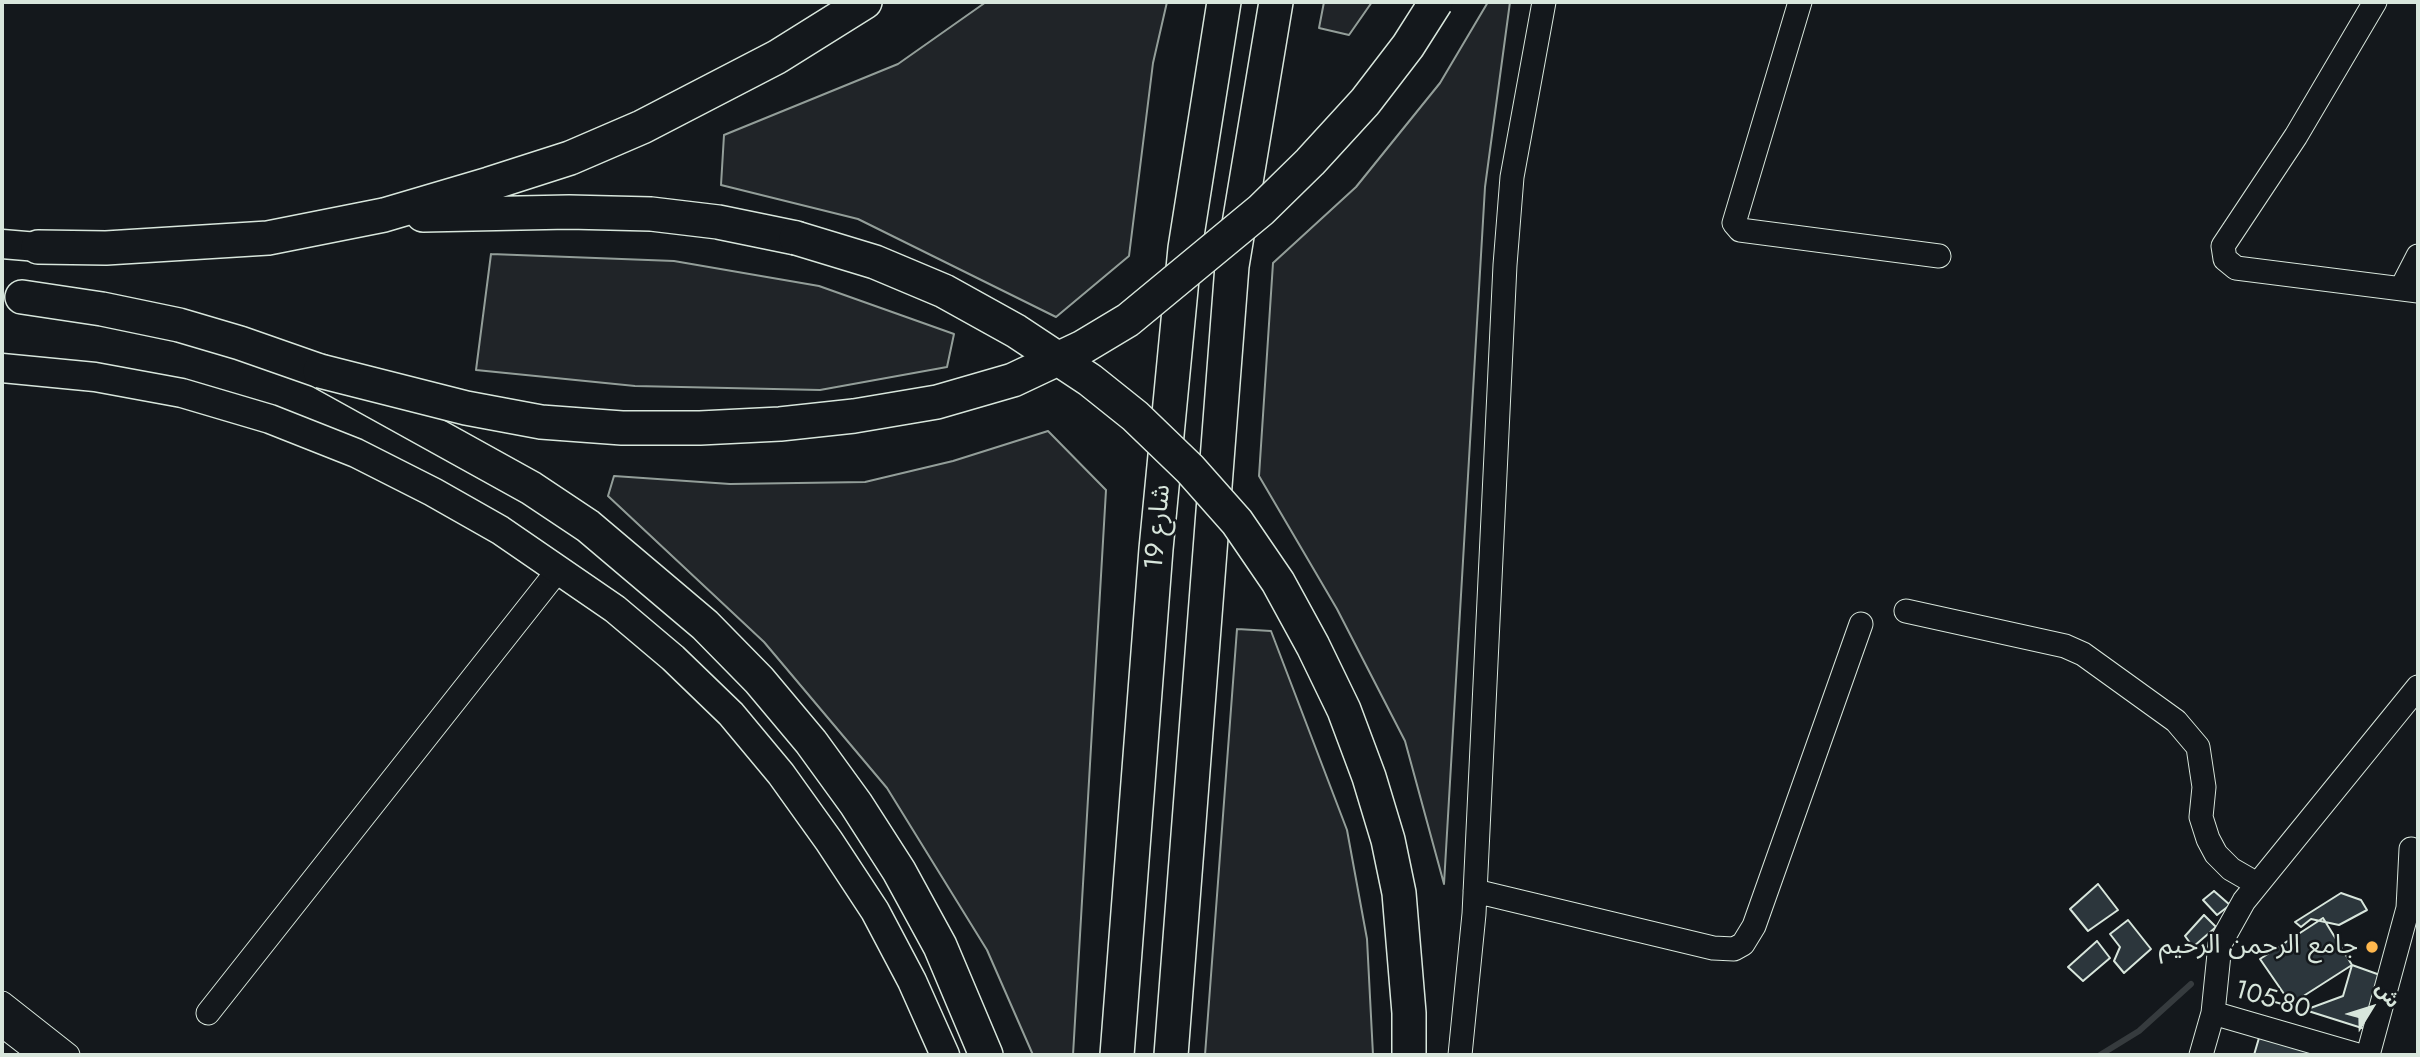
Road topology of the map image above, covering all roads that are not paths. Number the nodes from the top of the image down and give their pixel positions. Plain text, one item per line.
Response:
1 (865, 2) edge
2 (1224, 2) edge
3 (1276, 2) edge
4 (1436, 2) edge
5 (1544, 2) edge
6 (1800, 2) edge
7 (2375, 2) edge
8 (384, 215) junction
9 (2, 244) edge
10 (38, 247) joint
11 (1939, 256) dead end
12 (2418, 256) edge
13 (2410, 290) edge
14 (12, 296) edge
15 (2, 368) edge
16 (320, 371) junction
17 (559, 569) junction
18 (1906, 611) dead end
19 (1861, 624) dead end
20 (2418, 687) edge
21 (2411, 849) dead end
22 (2257, 884) junction
23 (1475, 891) junction
24 (2413, 909) edge
25 (2, 1003) edge
26 (208, 1013) dead end
27 (2213, 1013) junction
28 (2, 1025) edge
29 (41, 1055) edge
30 (68, 1055) edge
31 (945, 1055) edge
32 (986, 1055) edge
33 (1117, 1055) edge
34 (1171, 1055) edge
35 (1409, 1055) edge
36 (1460, 1055) edge
37 (2201, 1055) edge
38 (2358, 1055) edge
39 (2368, 1055) edge

1 - 8 highway
2 - 33 highway, شارع 19
3 - 34 highway, شارع 19
4 - 16 highway, bridge
5 - 23 street
6 - 11 street
7 - 13 street
8 - 10 highway
8 - 35 highway, bridge
9 - 10 main road
12 - 13 street
14 - 16 highway
15 - 17 main road
16 - 32 highway, bridge
17 - 26 street
17 - 31 main road
18 - 22 street
19 - 23 street
20 - 22 street
21 - 24 street
22 - 27 street
23 - 36 street
24 - 39 street
25 - 30 street
27 - 37 street, 105-80
27 - 38 street, 105-80
28 - 29 street

